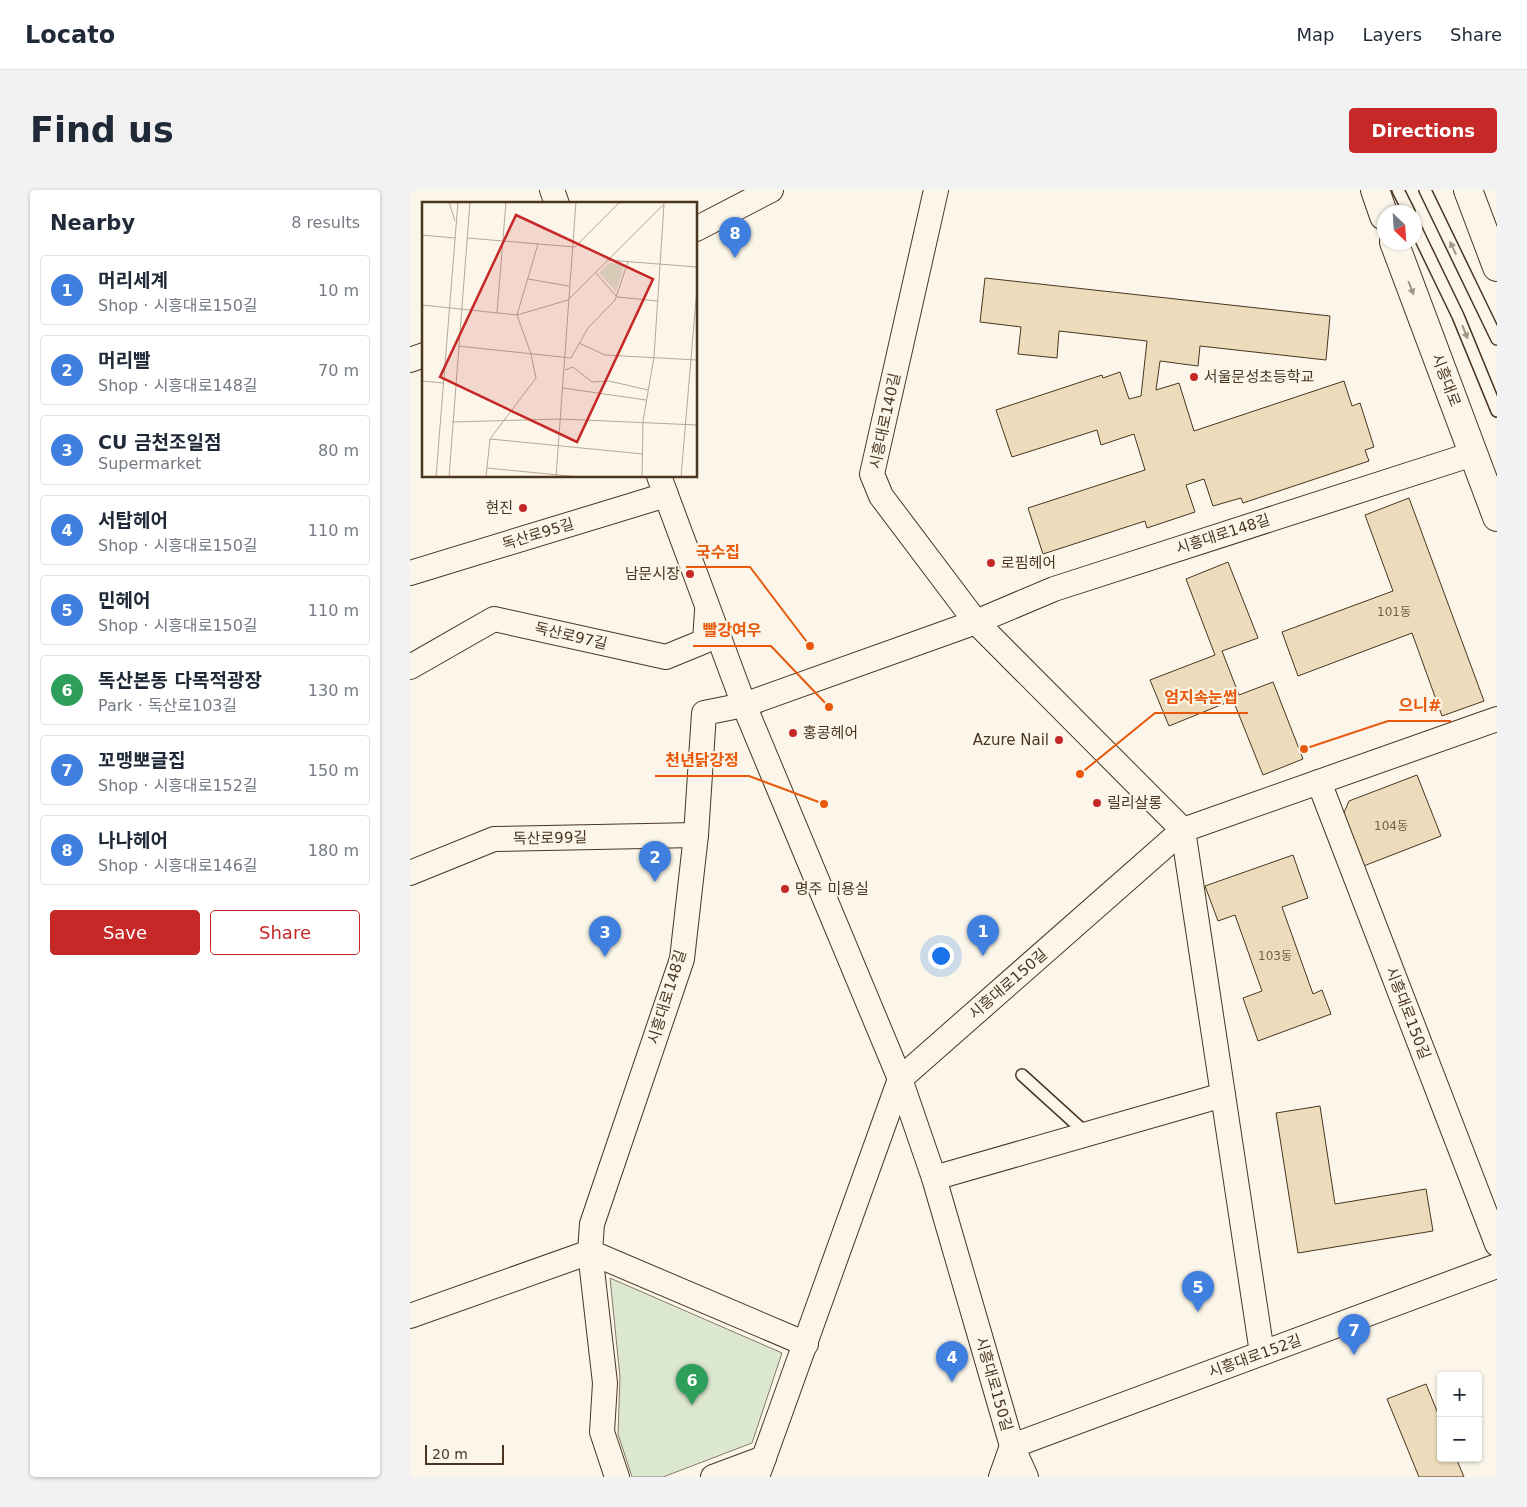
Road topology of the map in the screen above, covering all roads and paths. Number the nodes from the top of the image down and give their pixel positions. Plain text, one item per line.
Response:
1 (552, 190) edge
2 (771, 190) edge
3 (936, 190) edge
4 (1375, 190) edge
5 (1398, 190) edge
6 (1425, 190) edge
7 (1468, 190) edge
8 (556, 202) edge
9 (1380, 205) edge
10 (1406, 205) edge
11 (698, 228) edge
12 (1422, 242) edge
13 (1397, 250) edge
14 (1497, 267) edge
15 (1497, 339) edge
16 (422, 355) edge
17 (410, 360) edge
18 (1497, 410) edge
19 (1473, 454) junction
20 (662, 486) edge
21 (1497, 517) edge
22 (410, 574) edge
23 (707, 606) junction
24 (976, 622) junction
25 (410, 667) edge
26 (744, 705) junction
27 (1497, 719) edge
28 (1318, 782) junction
29 (1183, 830) junction
30 (696, 835) junction
31 (410, 873) edge
32 (1022, 1075) dead end
33 (900, 1079) junction
34 (1223, 1095) junction
35 (1087, 1134) junction
36 (934, 1178) junction
37 (1497, 1244) edge
38 (590, 1252) junction
39 (1497, 1266) edge
40 (410, 1316) edge
41 (806, 1344) junction
42 (1262, 1353) junction
43 (1012, 1446) junction
44 (760, 1467) edge
45 (617, 1477) edge
46 (713, 1477) edge
47 (1001, 1477) edge
48 (1026, 1477) edge

1 - 8 street
2 - 11 street
3 - 24 street, 시흥대로140길
4 - 9 main road
5 - 10 lane
15 -> 6 lane
7 - 14 main road
12 -> 18 lane
13 -> 19 main road, 시흥대로
16 - 17 street
19 - 21 main road, 시흥대로
19 - 24 street, 시흥대로148길
20 - 22 street, 독산로95길
20 - 23 street
23 - 25 street, 독산로97길
23 - 26 street
24 - 26 street, 시흥대로148길
24 - 29 street
26 - 30 street, 시흥대로148길
26 - 33 street
27 - 28 street, 시흥대로150길
28 - 29 street, 시흥대로150길
28 - 37 street, 시흥대로150길
29 - 33 street, 시흥대로150길
29 - 34 street
30 - 31 street, 독산로99길
30 - 38 street, 시흥대로148길
32 - 35 lane
33 - 36 street, 시흥대로150길
33 - 41 street, 시흥대로150길
34 - 35 street
34 - 42 street
35 - 36 street
36 - 43 street, 시흥대로150길
38 - 40 street
38 - 41 street
38 - 45 street, 시흥대로148길
39 - 42 street, 시흥대로152길
41 - 44 street, 시흥대로150길
42 - 43 street, 시흥대로152길
43 - 47 street
43 - 48 street, 시흥대로150길
44 - 46 street

